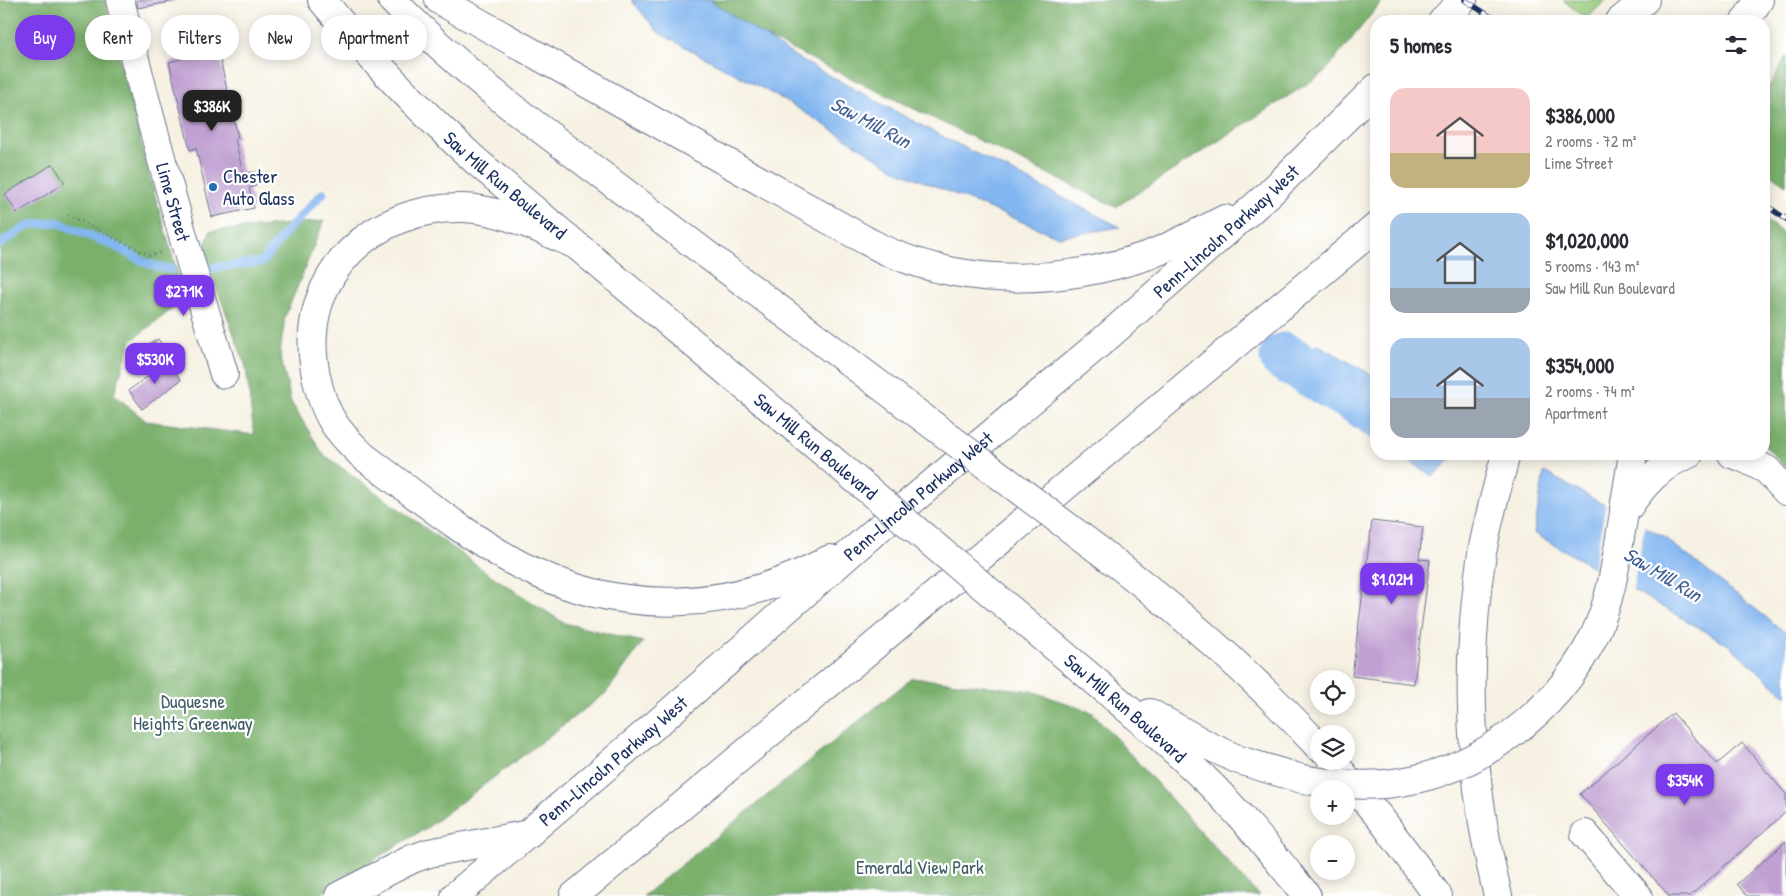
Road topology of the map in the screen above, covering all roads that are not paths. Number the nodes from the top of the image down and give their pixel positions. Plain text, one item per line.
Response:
1 (120, 0) edge
2 (322, 0) edge
3 (392, 0) edge
4 (438, 0) edge
5 (1463, 0) edge
6 (1645, 0) edge
7 (1760, 0) edge
8 (1448, 15) edge
9 (1627, 15) edge
10 (1749, 15) edge
11 (1754, 15) edge
12 (1370, 94) edge
13 (1270, 193) junction
14 (1370, 232) edge
15 (574, 244) junction
16 (224, 374) dead end
17 (1504, 460) edge
18 (1632, 460) edge
19 (1674, 460) edge
20 (1761, 462) edge
21 (1786, 491) edge
22 (1624, 512) junction
23 (872, 534) junction
24 (1103, 687) junction
25 (1310, 738) edge
26 (1340, 770) edge
27 (529, 834) junction
28 (1585, 834) dead end
29 (339, 896) edge
30 (455, 896) edge
31 (574, 896) edge
32 (1307, 896) edge
33 (1438, 896) edge
34 (1498, 896) edge
35 (1638, 896) edge

1 - 16 main road, Lime Street
2 - 15 main road, Saw Mill Run Boulevard
3 - 25 main road, bridge
4 - 13 main road
5 - 8 main road
6 - 9 main road
7 - 10 main road
7 - 11 main road
12 - 13 main road, Penn-Lincoln Parkway West
13 - 23 main road, Penn-Lincoln Parkway West
14 - 31 main road
15 - 23 main road
15 - 24 main road, Saw Mill Run Boulevard, bridge
17 - 34 main road
18 - 22 main road
19 - 22 main road
20 - 21 main road
22 - 24 main road, bridge
23 - 27 main road, Penn-Lincoln Parkway West
24 - 32 main road, Saw Mill Run Boulevard
26 - 33 main road
27 - 29 main road
27 - 30 main road, Penn-Lincoln Parkway West
28 - 35 main road

